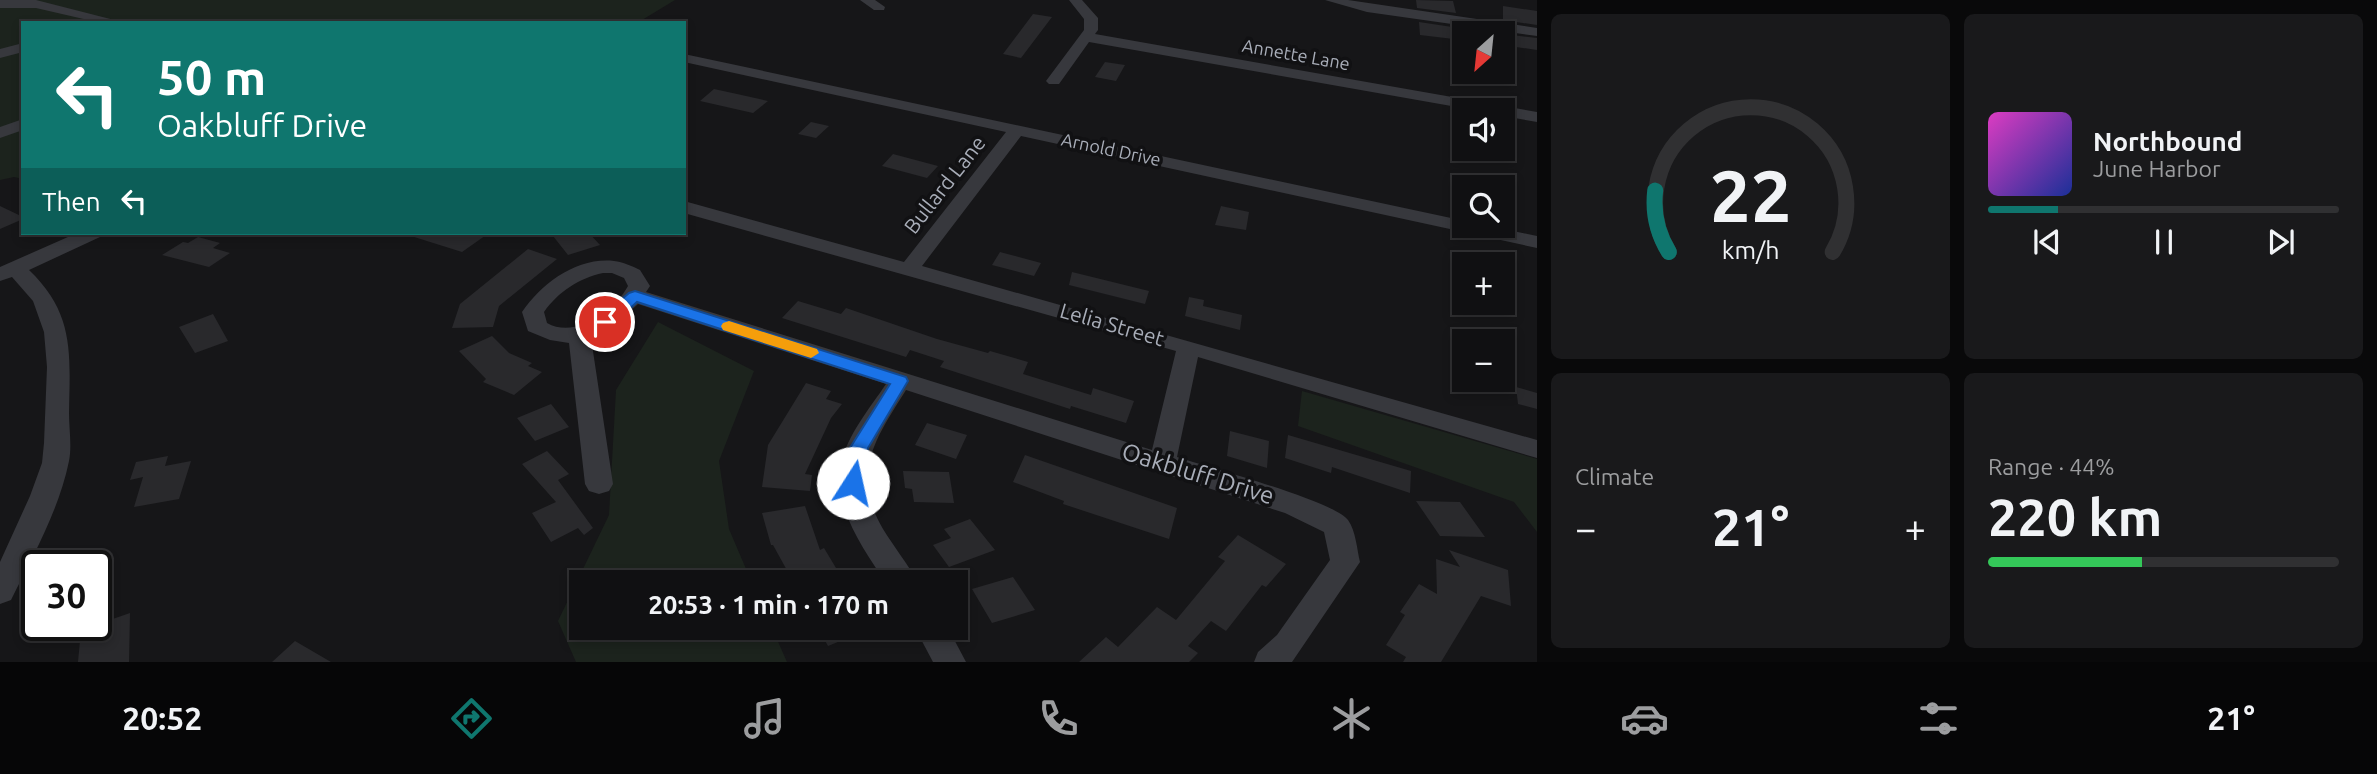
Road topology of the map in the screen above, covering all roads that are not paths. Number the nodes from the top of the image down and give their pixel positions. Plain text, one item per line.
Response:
1 (866, 0) edge
2 (1075, 0) edge
3 (1331, 0) edge
4 (0, 4) edge
5 (879, 7) dead end
6 (99, 21) edge
7 (1537, 32) edge
8 (1086, 37) junction
9 (21, 48) edge
10 (0, 54) edge
11 (686, 58) edge
12 (1054, 81) dead end
13 (1452, 102) edge
14 (1515, 113) edge
15 (1537, 117) edge
16 (21, 125) edge
17 (1017, 130) junction
18 (0, 133) edge
19 (686, 207) edge
20 (89, 235) edge
21 (1537, 242) edge
22 (910, 268) junction
23 (7, 272) edge
24 (635, 296) junction
25 (579, 335) junction
26 (1189, 347) junction
27 (900, 381) junction
28 (1537, 449) edge
29 (1162, 463) junction
30 (599, 484) dead end
31 (894, 570) edge
32 (0, 592) edge
33 (938, 640) edge
34 (950, 662) edge
35 (1269, 662) edge

1 - 5 street
2 - 8 street
3 - 7 street
4 - 6 street
8 - 12 street
8 - 13 street, Annette Lane
9 - 10 street
11 - 17 street, Arnold Drive
14 - 15 street, Annette Lane
16 - 18 street
17 - 21 street, Arnold Drive
17 - 22 street, Bullard Lane
19 - 22 street, Lelia Street
20 - 23 street
22 - 26 street, Lelia Street
23 - 32 street
24 - 25 street
24 - 25 street
24 - 27 street, Oakbluff Drive
25 - 30 street
26 - 28 street, Lelia Street
26 - 29 street
27 - 29 street, Oakbluff Drive
27 - 31 street
29 - 35 street, Oakbluff Drive
33 - 34 street

